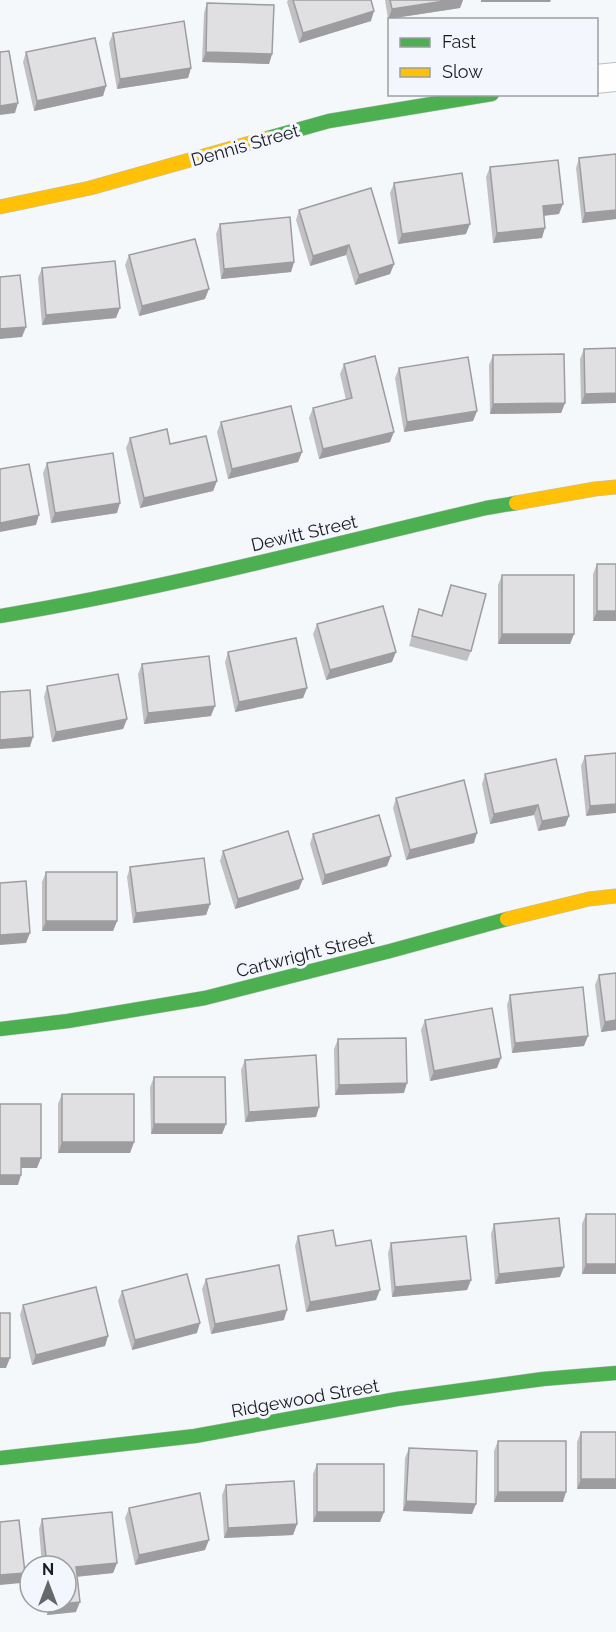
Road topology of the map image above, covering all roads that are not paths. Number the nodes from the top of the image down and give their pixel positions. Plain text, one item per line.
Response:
1 (616, 77) edge
2 (598, 79) edge
3 (480, 96) edge
4 (0, 207) edge
5 (616, 487) edge
6 (0, 616) edge
7 (616, 896) edge
8 (0, 1029) edge
9 (616, 1373) edge
10 (0, 1458) edge

1 - 2 street
3 - 4 street, Dennis Street
5 - 6 street, Dewitt Street
7 - 8 street, Cartwright Street
9 - 10 street, Ridgewood Street

